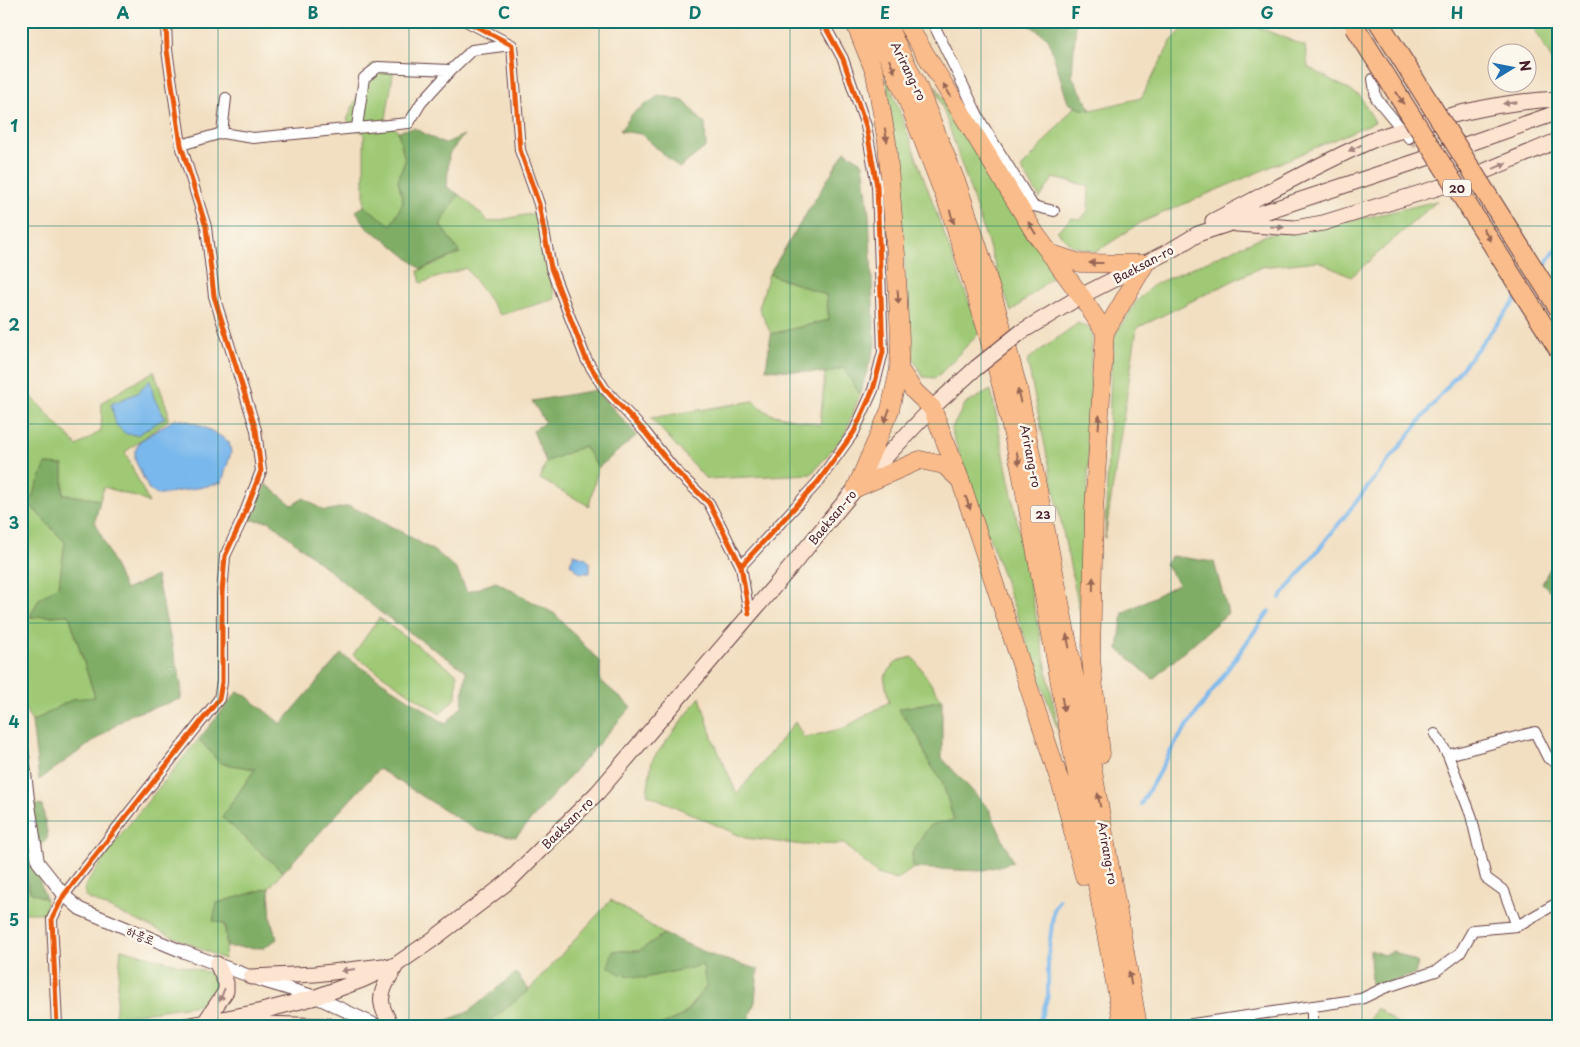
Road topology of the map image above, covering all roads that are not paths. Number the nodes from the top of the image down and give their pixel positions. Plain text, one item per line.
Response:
1 (166, 21) edge
2 (466, 21) edge
3 (822, 21) edge
4 (854, 21) edge
5 (872, 21) edge
6 (885, 21) edge
7 (905, 21) edge
8 (932, 21) edge
9 (1378, 21) edge
10 (1355, 27) dead end
11 (512, 45) junction
12 (450, 70) junction
13 (1373, 79) dead end
14 (226, 98) dead end
15 (1559, 99) edge
16 (1559, 112) edge
17 (357, 127) junction
18 (222, 133) junction
19 (1406, 134) junction
20 (1559, 140) edge
21 (181, 145) junction
22 (1054, 211) dead end
23 (1228, 224) junction
24 (1198, 234) junction
25 (1049, 254) junction
26 (1145, 264) junction
27 (1081, 296) junction
28 (1559, 309) edge
29 (1105, 332) junction
30 (1559, 350) edge
31 (899, 369) junction
32 (932, 408) junction
33 (960, 480) junction
34 (856, 488) junction
35 (741, 566) junction
36 (749, 614) junction
37 (1435, 734) dead end
38 (21, 739) edge
39 (1448, 755) junction
40 (1559, 764) edge
41 (1094, 771) junction
42 (64, 895) junction
43 (1559, 902) edge
44 (1102, 912) junction
45 (1517, 926) junction
46 (217, 964) junction
47 (397, 964) junction
48 (251, 977) junction
49 (316, 997) junction
50 (1312, 1006) junction
51 (205, 1022) junction
52 (57, 1026) edge
53 (184, 1026) edge
54 (329, 1026) edge
55 (378, 1026) edge
56 (392, 1026) edge
57 (1123, 1026) edge
58 (1138, 1026) edge
59 (1178, 1026) edge
60 (1312, 1026) edge

1 - 21 street
2 - 11 street
3 - 35 street
4 -> 31 highway
5 -> 44 highway, Arirang-ro / 23
41 -> 6 highway, Arirang-ro / 23
25 -> 7 highway
8 - 22 street
9 - 28 highway, 20, bridge
10 -> 30 highway, 20, bridge
11 - 12 street
11 - 35 street
12 - 17 street
12 - 17 street
13 - 19 street
14 - 18 street
15 -> 19 main road
16 - 23 main road, Baeksan-ro
17 - 18 street
18 - 21 street
19 -> 24 main road
23 -> 20 main road
21 - 42 street
23 - 24 main road, Baeksan-ro
24 - 26 main road, Baeksan-ro
26 -> 25 highway
25 - 27 highway
26 - 27 main road, Baeksan-ro
26 - 29 highway
27 - 29 highway
27 - 32 main road, Baeksan-ro, bridge
41 -> 29 highway
31 - 32 highway
31 -> 34 highway
32 - 33 highway
32 - 34 main road, Baeksan-ro
33 - 34 highway
33 -> 44 highway
34 - 36 main road, Baeksan-ro
35 - 36 street
36 - 47 main road, Baeksan-ro
37 - 39 street
38 - 42 street, 하흥로
39 - 40 street
39 - 45 street
58 -> 41 highway, Arirang-ro / 23
42 - 46 street, 하흥로
42 - 52 street
43 - 45 street
44 - 57 highway, Arirang-ro / 23
45 - 50 street
46 - 48 street, 하흥로
46 -> 51 main road
47 -> 48 main road
47 - 49 main road, Baeksan-ro
47 - 56 main road
48 - 49 street, 하흥로
49 - 51 main road, Baeksan-ro
49 - 55 street, 하흥로
50 - 59 street
50 - 60 street
51 - 53 main road, Baeksan-ro
51 - 54 main road

